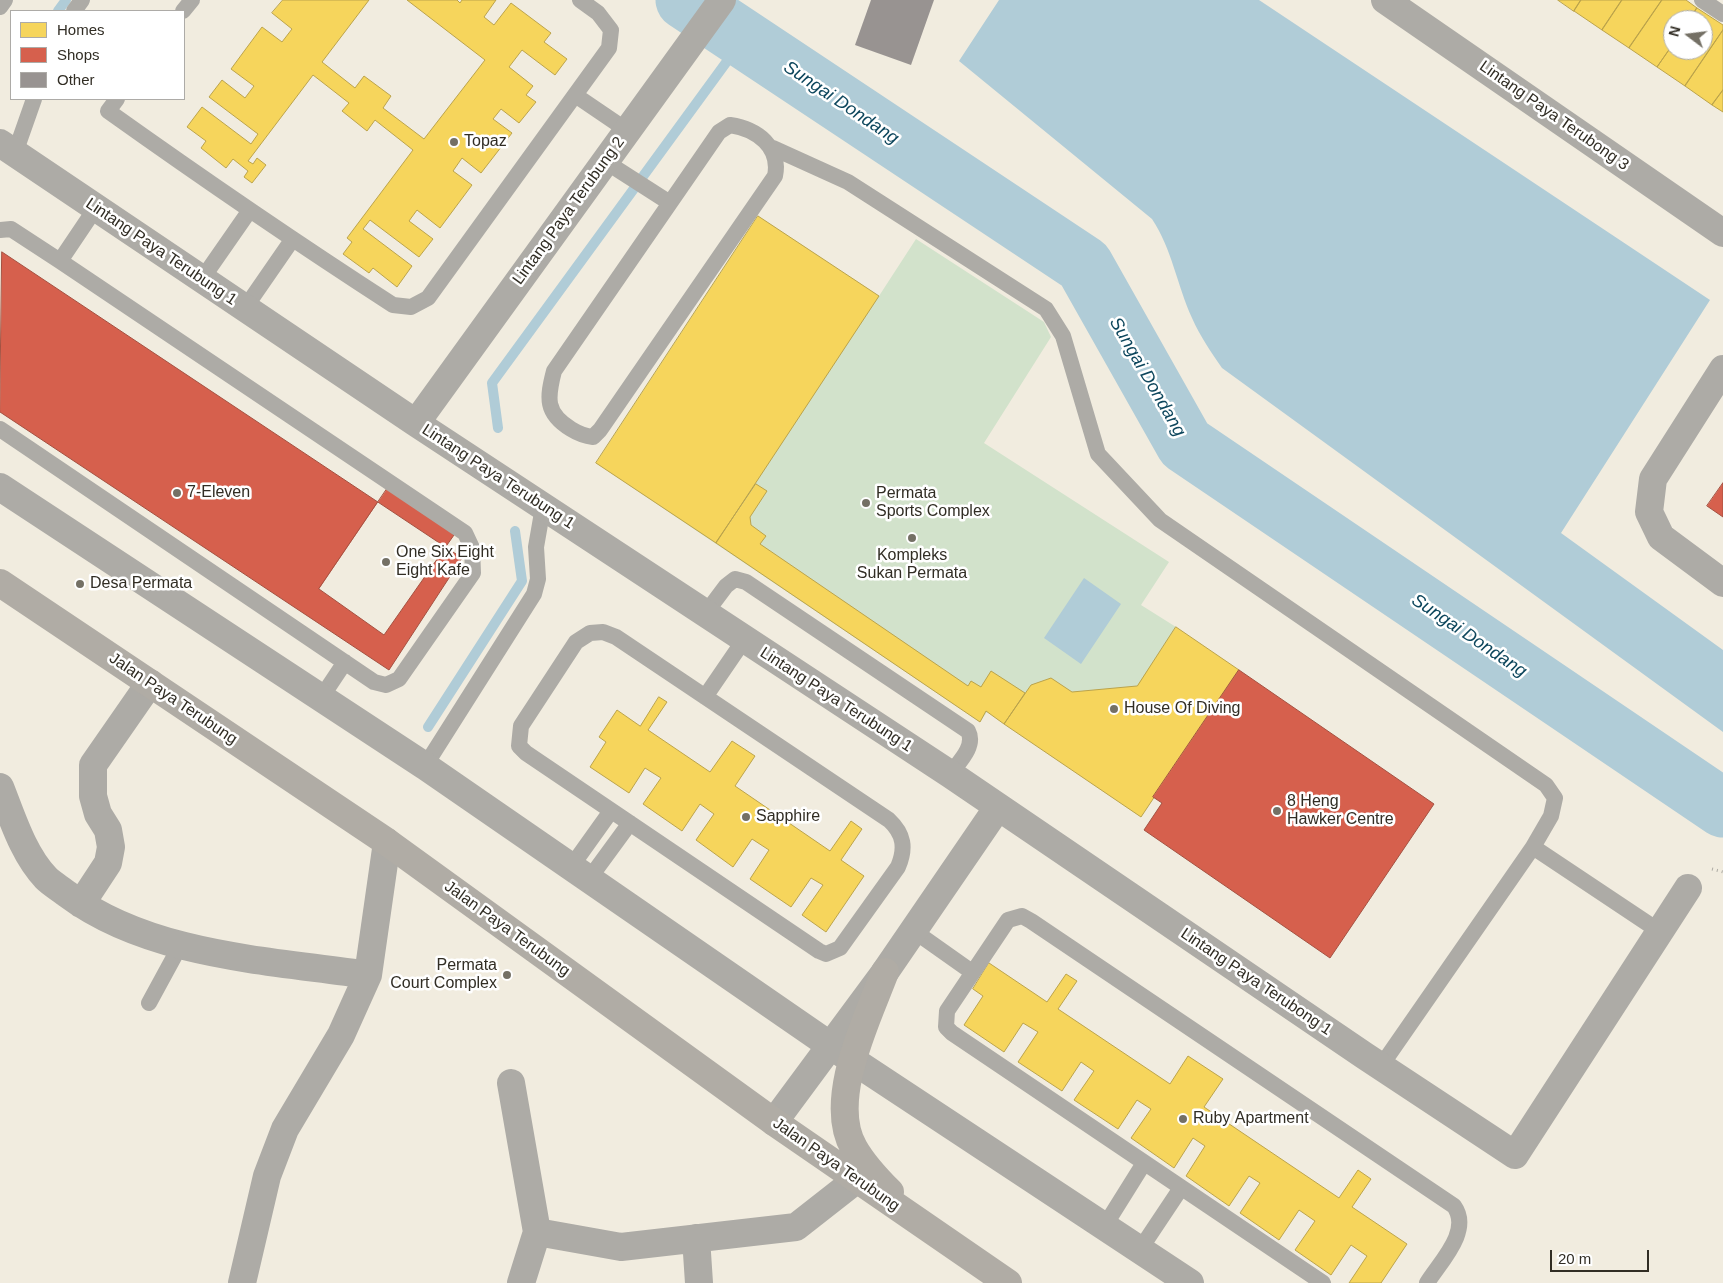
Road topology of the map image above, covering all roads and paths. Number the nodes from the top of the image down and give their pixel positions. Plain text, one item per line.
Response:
1 (5, 0) edge
2 (192, 0) edge
3 (580, 0) edge
4 (722, 0) edge
5 (1702, 0) edge
6 (1400, 4) edge
7 (0, 7) edge
8 (184, 10) edge
9 (1723, 14) edge
10 (575, 95) junction
11 (33, 100) edge
12 (116, 100) edge
13 (628, 131) junction
14 (7, 148) edge
15 (773, 148) junction
16 (616, 168) junction
17 (670, 203) junction
18 (98, 209) junction
19 (250, 210) junction
20 (5, 229) edge
21 (1723, 233) edge
22 (292, 240) junction
23 (60, 261) junction
24 (202, 278) junction
25 (244, 308) junction
26 (1723, 369) edge
27 (416, 423) junction
28 (0, 429) edge
29 (0, 487) edge
30 (543, 506) junction
31 (0, 583) edge
32 (1723, 583) edge
33 (705, 614) junction
34 (744, 640) junction
35 (345, 662) junction
36 (150, 683) junction
37 (705, 697) junction
38 (321, 698) junction
39 (425, 766) junction
40 (950, 774) junction
41 (0, 787) edge
42 (998, 808) junction
43 (611, 811) junction
44 (630, 823) junction
45 (387, 842) junction
46 (1533, 847) junction
47 (580, 873) junction
48 (1688, 888) dead end
49 (81, 904) junction
50 (914, 931) junction
51 (1659, 931) junction
52 (180, 946) junction
53 (885, 972) joint
54 (972, 972) junction
55 (368, 975) junction
56 (149, 1003) dead end
57 (842, 1053) junction
58 (1382, 1066) junction
59 (511, 1083) dead end
60 (774, 1122) junction
61 (1144, 1163) junction
62 (856, 1180) junction
63 (1181, 1188) junction
64 (915, 1220) junction
65 (1104, 1227) junction
66 (537, 1232) junction
67 (696, 1238) junction
68 (1139, 1251) junction
69 (242, 1283) edge
70 (521, 1283) edge
71 (699, 1283) edge
72 (1008, 1283) edge
73 (1190, 1283) edge
74 (1323, 1283) edge
75 (1427, 1283) edge

1 - 7 lane
2 - 8 lane
3 - 10 lane
4 - 13 street, Lintang Paya Terubung 2
5 - 9 lane
6 - 21 street, Lintang Paya Terubong 3
10 - 13 lane
10 - 22 lane
11 - 14 lane
12 - 19 lane
13 - 16 street, Lintang Paya Terubung 2
14 - 18 street, Lintang Paya Terubung 1
15 - 17 lane
15 - 17 lane
15 - 46 lane
16 - 17 lane
16 - 27 street, Lintang Paya Terubung 2
18 - 23 lane
18 - 24 street, Lintang Paya Terubung 1
19 - 22 lane
19 - 24 lane
20 - 23 lane
22 - 25 lane
23 - 35 lane
24 - 25 street, Lintang Paya Terubung 1
25 - 27 street, Lintang Paya Terubung 1
26 - 32 street
27 - 30 street, Lintang Paya Terubung 1
28 - 35 lane
29 - 38 street
30 - 33 street, Lintang Paya Terubung 1
30 - 39 lane
31 - 36 main road, Jalan Paya Terubung
33 - 34 street, Lintang Paya Terubung 1
33 - 40 lane
34 - 37 lane
34 - 40 street, Lintang Paya Terubung 1
35 - 38 lane
36 - 45 main road, Jalan Paya Terubung
36 - 49 street
37 - 43 lane
37 - 44 lane
38 - 39 street
39 - 47 street
40 - 42 street, Lintang Paya Terubung 1
41 - 49 street
42 - 50 street
42 - 58 street, Lintang Paya Terubong 1
43 - 44 lane
43 - 47 lane
44 - 47 lane
45 - 55 street
45 - 60 main road, Jalan Paya Terubung
46 - 51 lane
46 - 58 lane
47 - 57 street
48 - 51 street
49 - 52 street
50 - 53 street
50 - 54 lane
51 - 58 street, Lintang Paya Terubong 1
52 - 55 street
52 - 56 lane
53 - 57 main road
54 - 61 lane
54 - 75 lane
55 - 69 street
57 - 60 street
57 - 64 main road
57 - 65 street
59 - 66 street
60 - 62 main road, Jalan Paya Terubung
61 - 63 lane
61 - 65 lane
62 - 64 main road, Jalan Paya Terubung
62 - 67 street
63 - 68 lane
63 - 74 lane
64 - 72 main road, Jalan Paya Terubung
65 - 68 street
66 - 67 street
66 - 70 street
67 - 71 street
68 - 73 street

